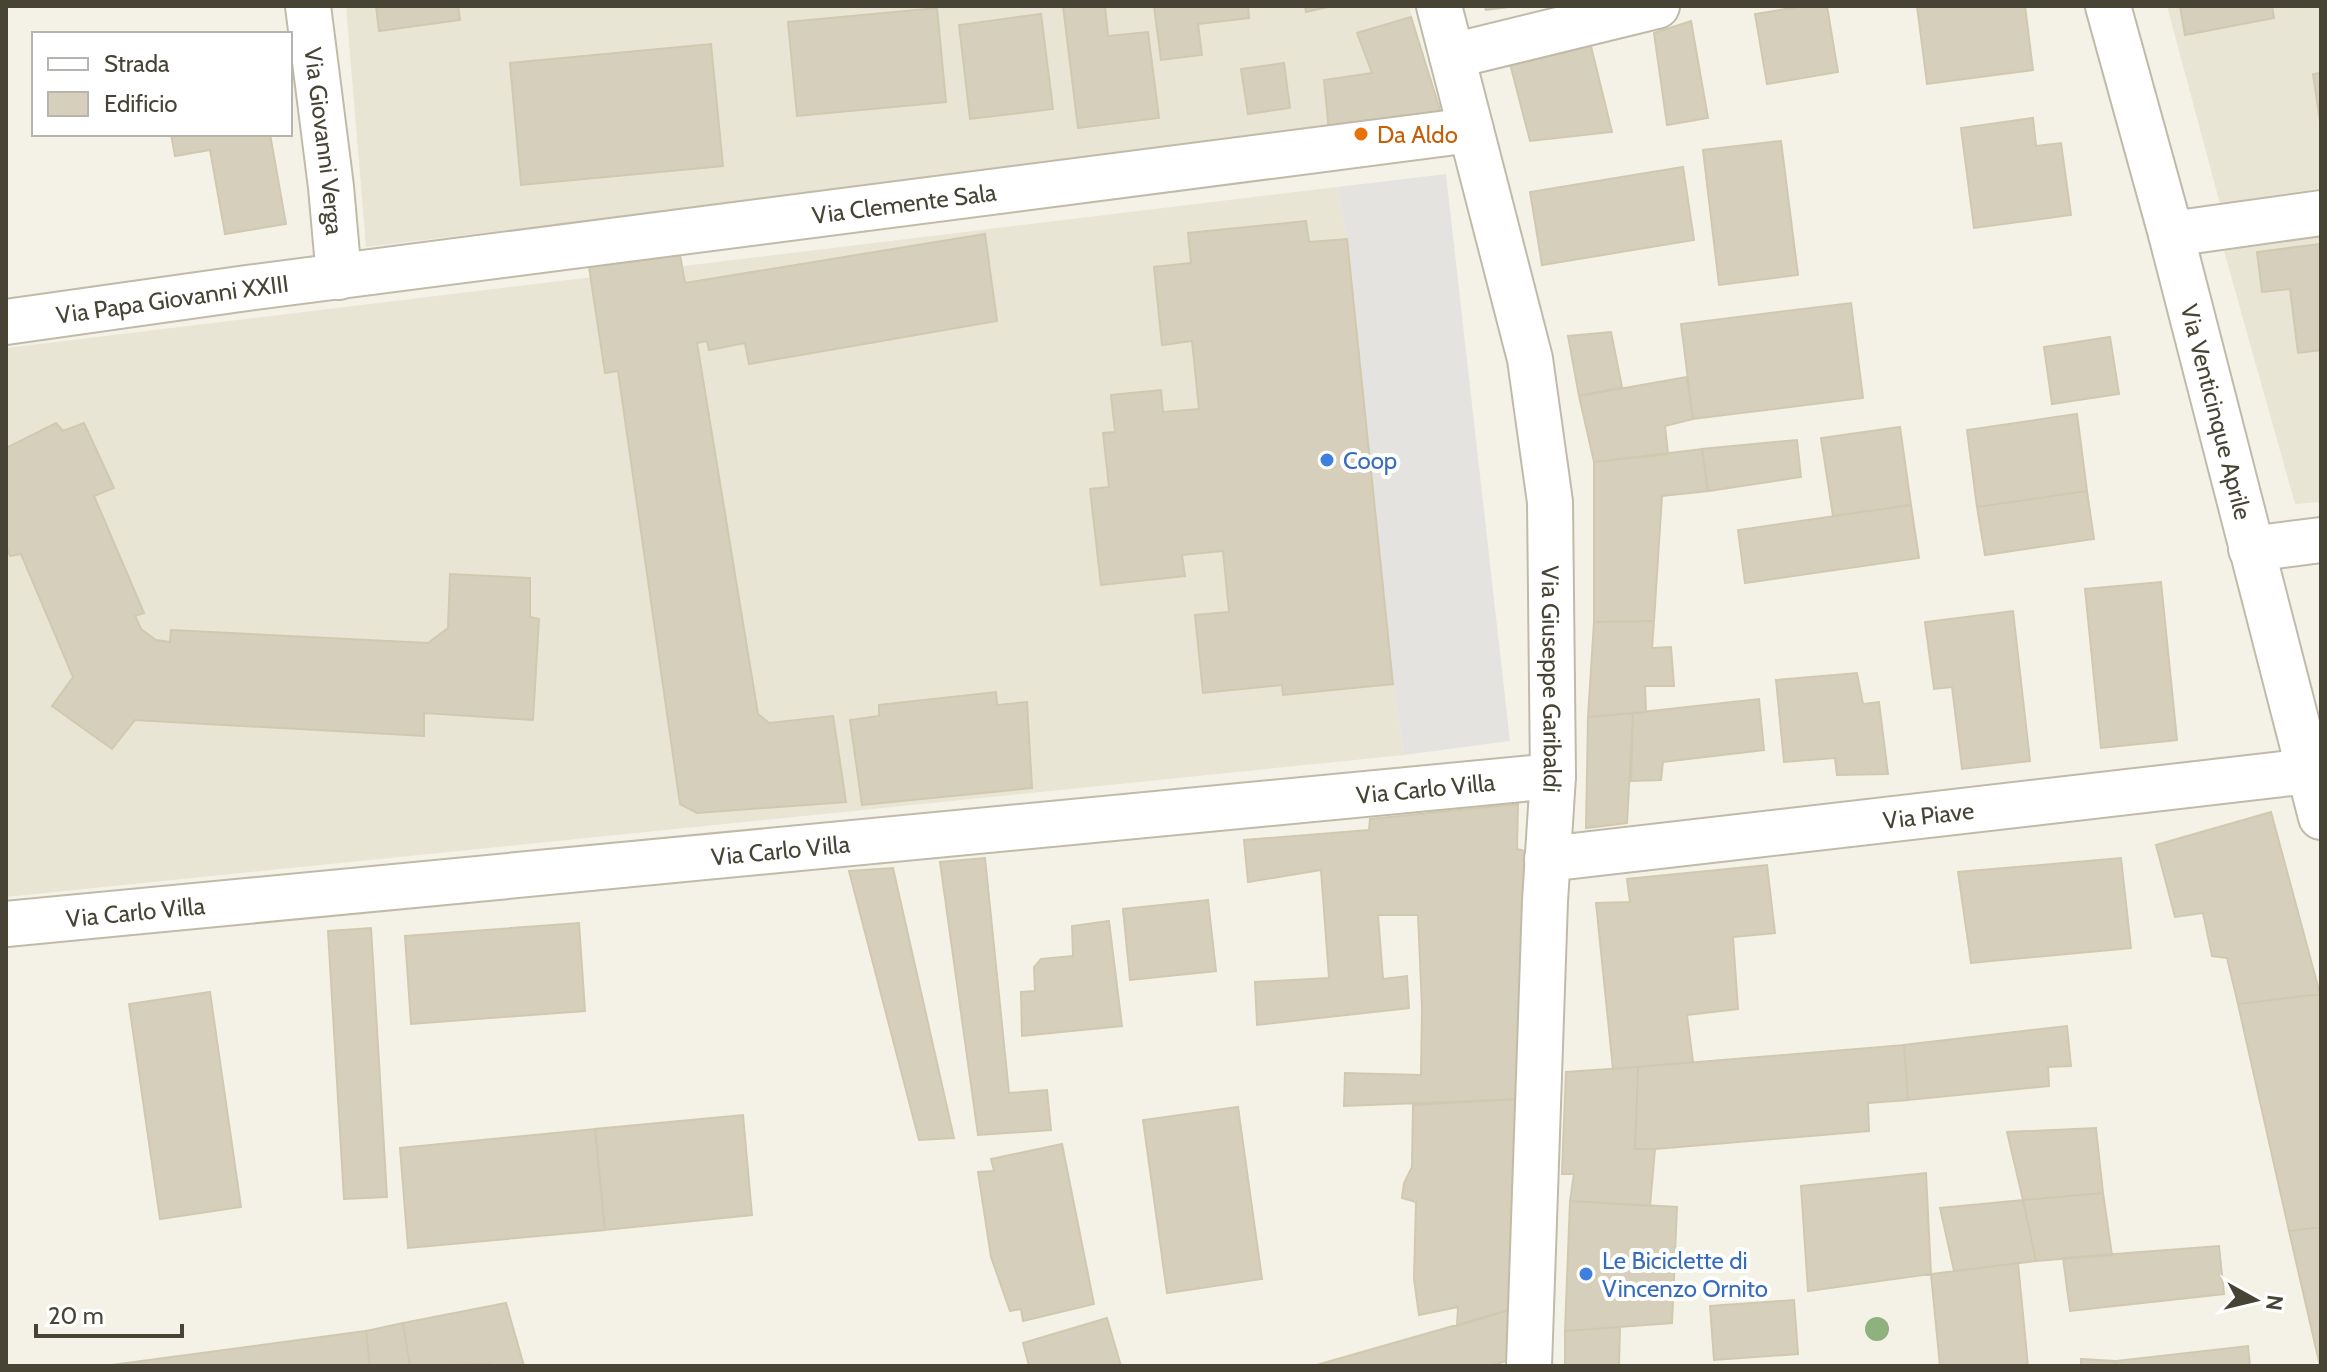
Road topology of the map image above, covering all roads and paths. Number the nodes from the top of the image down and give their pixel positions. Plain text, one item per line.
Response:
1 (308, 6) edge
2 (1439, 6) edge
3 (1657, 6) edge
4 (2108, 6) edge
5 (1452, 56) junction
6 (1471, 130) junction
7 (2321, 213) edge
8 (2171, 234) junction
9 (339, 277) junction
10 (6, 322) edge
11 (2321, 540) edge
12 (2251, 549) junction
13 (2309, 771) junction
14 (1553, 776) junction
15 (2321, 817) edge
16 (1547, 859) junction
17 (6, 924) edge
18 (1529, 1366) edge

1 - 9 street, Via Giovanni Verga
2 - 5 street, Via Giuseppe Garibaldi
3 - 5 street
4 - 8 street, Via Venticinque Aprile
5 - 6 street, Via Giuseppe Garibaldi
6 - 9 street, Via Clemente Sala
6 - 14 street, Via Giuseppe Garibaldi
7 - 8 street
8 - 12 street, Via Venticinque Aprile
9 - 10 street, Via Papa Giovanni XXIII
11 - 12 street
12 - 13 street, Via Venticinque Aprile
13 - 15 street, Via Venticinque Aprile
13 - 16 street, Via Piave
14 - 16 street, Via Giuseppe Garibaldi
14 - 17 street, Via Carlo Villa
16 - 18 street, Via Giuseppe Garibaldi

